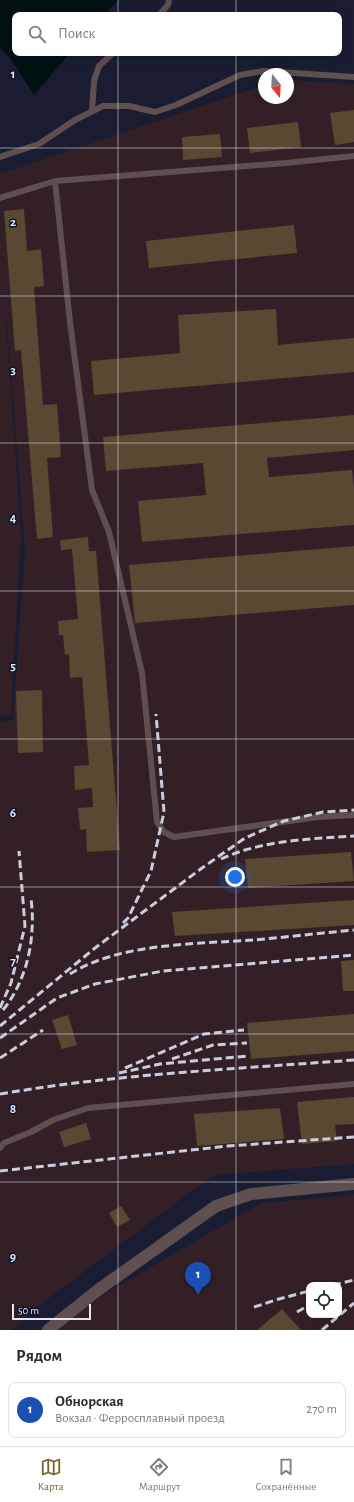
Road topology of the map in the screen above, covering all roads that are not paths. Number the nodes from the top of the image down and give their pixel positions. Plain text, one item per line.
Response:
1 (169, 0) edge
2 (162, 12) edge
3 (110, 56) edge
4 (354, 77) edge
5 (92, 112) junction
6 (354, 156) edge
7 (0, 157) edge
8 (54, 181) junction
9 (0, 198) edge
10 (354, 815) edge
11 (354, 1084) edge
12 (0, 1148) edge
13 (354, 1184) edge
14 (48, 1330) edge

1 - 2 lane
3 - 5 lane
4 - 5 lane
5 - 7 lane
6 - 8 lane
8 - 9 lane
8 - 10 lane
11 - 12 lane
13 - 14 street

